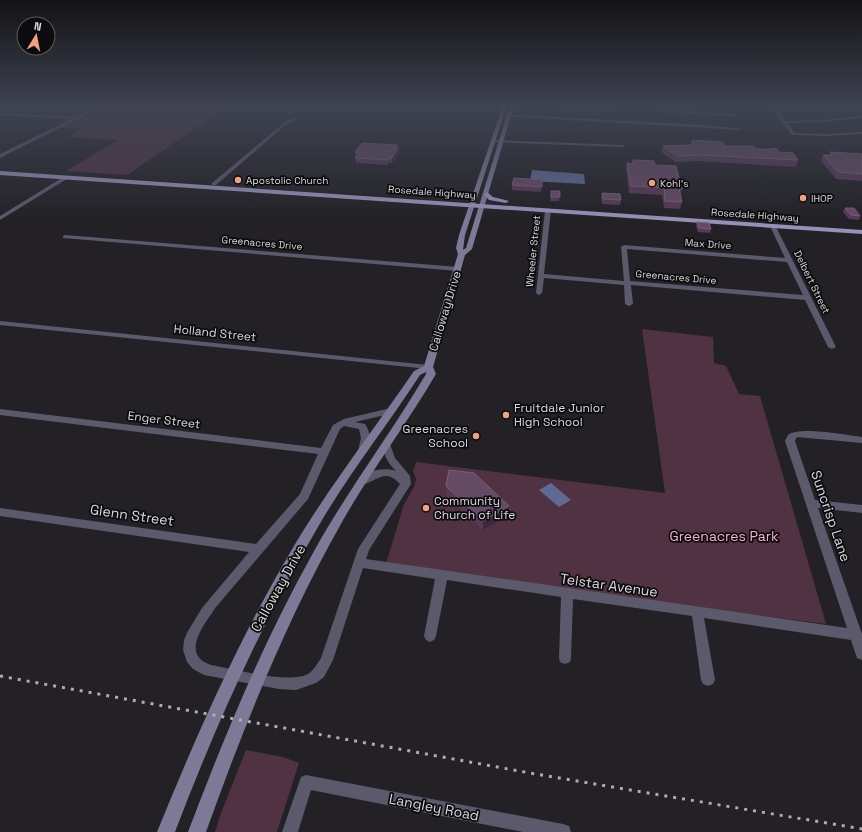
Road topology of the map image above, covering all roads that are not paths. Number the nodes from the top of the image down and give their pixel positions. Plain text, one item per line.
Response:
1 (25, 144) edge
2 (262, 144) edge
3 (492, 144) edge
4 (500, 144) edge
5 (584, 144) edge
6 (623, 146) dead end
7 (489, 152) junction
8 (0, 156) edge
9 (494, 167) junction
10 (0, 169) edge
11 (0, 173) edge
12 (56, 173) junction
13 (17, 174) junction
14 (67, 177) junction
15 (137, 178) junction
16 (215, 186) junction
17 (309, 192) junction
18 (487, 194) junction
19 (472, 203) junction
20 (484, 204) junction
21 (548, 208) junction
22 (0, 218) edge
23 (773, 224) junction
24 (862, 227) edge
25 (862, 232) edge
26 (65, 237) dead end
27 (462, 254) junction
28 (790, 260) junction
29 (458, 269) junction
30 (541, 276) junction
31 (627, 283) junction
32 (539, 293) dead end
33 (809, 298) junction
34 (629, 304) dead end
35 (0, 323) edge
36 (832, 347) dead end
37 (428, 367) junction
38 (391, 411) junction
39 (0, 412) edge
40 (341, 423) junction
41 (862, 440) edge
42 (387, 446) junction
43 (363, 451) junction
44 (325, 452) junction
45 (362, 481) junction
46 (406, 484) junction
47 (811, 503) junction
48 (862, 509) edge
49 (0, 512) edge
50 (259, 549) junction
51 (359, 563) junction
52 (442, 575) junction
53 (567, 594) junction
54 (698, 612) junction
55 (856, 635) junction
56 (430, 636) dead end
57 (862, 654) edge
58 (565, 658) dead end
59 (708, 680) dead end
60 (166, 832) edge
61 (197, 832) edge
62 (290, 832) edge
63 (563, 832) edge

1 - 8 street
2 - 16 street
3 - 7 main road, Calloway Drive
4 - 9 main road, Calloway Drive
5 - 6 street
7 - 9 main road
7 - 19 main road, Calloway Drive
9 - 18 main road, Calloway Drive
10 - 12 main road
11 - 13 main road
12 - 13 main road
12 - 15 main road
13 - 14 main road
14 - 15 main road
14 - 16 main road
14 - 22 street
15 - 16 main road
16 - 17 main road
17 - 19 main road, Rosedale Highway
17 - 19 main road, Rosedale Highway
18 - 20 main road, Calloway Drive
18 - 21 main road
19 - 20 main road, Rosedale Highway
19 - 27 main road, Calloway Drive
20 - 21 main road, Rosedale Highway
20 - 27 main road, Calloway Drive
21 - 23 main road, Rosedale Highway
21 - 23 main road, Rosedale Highway
21 - 30 street, Wheeler Street
23 - 24 main road, Rosedale Highway
23 - 25 main road, Rosedale Highway
23 - 28 street, Delbert Street
26 - 29 street, Greenacres Drive
27 - 29 main road, Calloway Drive
28 - 31 street, Max Drive
28 - 33 street, Delbert Street
29 - 37 main road, Calloway Drive
30 - 31 street, Greenacres Drive
30 - 32 street, Wheeler Street
31 - 33 street, Greenacres Drive
31 - 34 street
33 - 36 street, Delbert Street
35 - 37 street, Holland Street
37 - 38 main road, Calloway Drive
37 - 42 main road, Calloway Drive
38 - 40 street
38 - 43 main road, Calloway Drive
39 - 44 street, Enger Street
40 - 43 street
40 - 44 street
41 - 47 street, Suncrisp Lane
42 - 45 main road, Calloway Drive
42 - 46 street
43 - 60 main road, Calloway Drive
44 - 50 street
45 - 46 street
45 - 61 main road, Calloway Drive
46 - 51 street
47 - 48 street
47 - 55 street, Suncrisp Lane
49 - 50 street, Glenn Street
50 - 51 street
51 - 52 street, Telstar Avenue
52 - 53 street, Telstar Avenue
52 - 56 street
53 - 54 street, Telstar Avenue
53 - 58 street
54 - 55 street, Telstar Avenue
54 - 59 street
55 - 57 street, Suncrisp Lane
62 - 63 street, Langley Road

